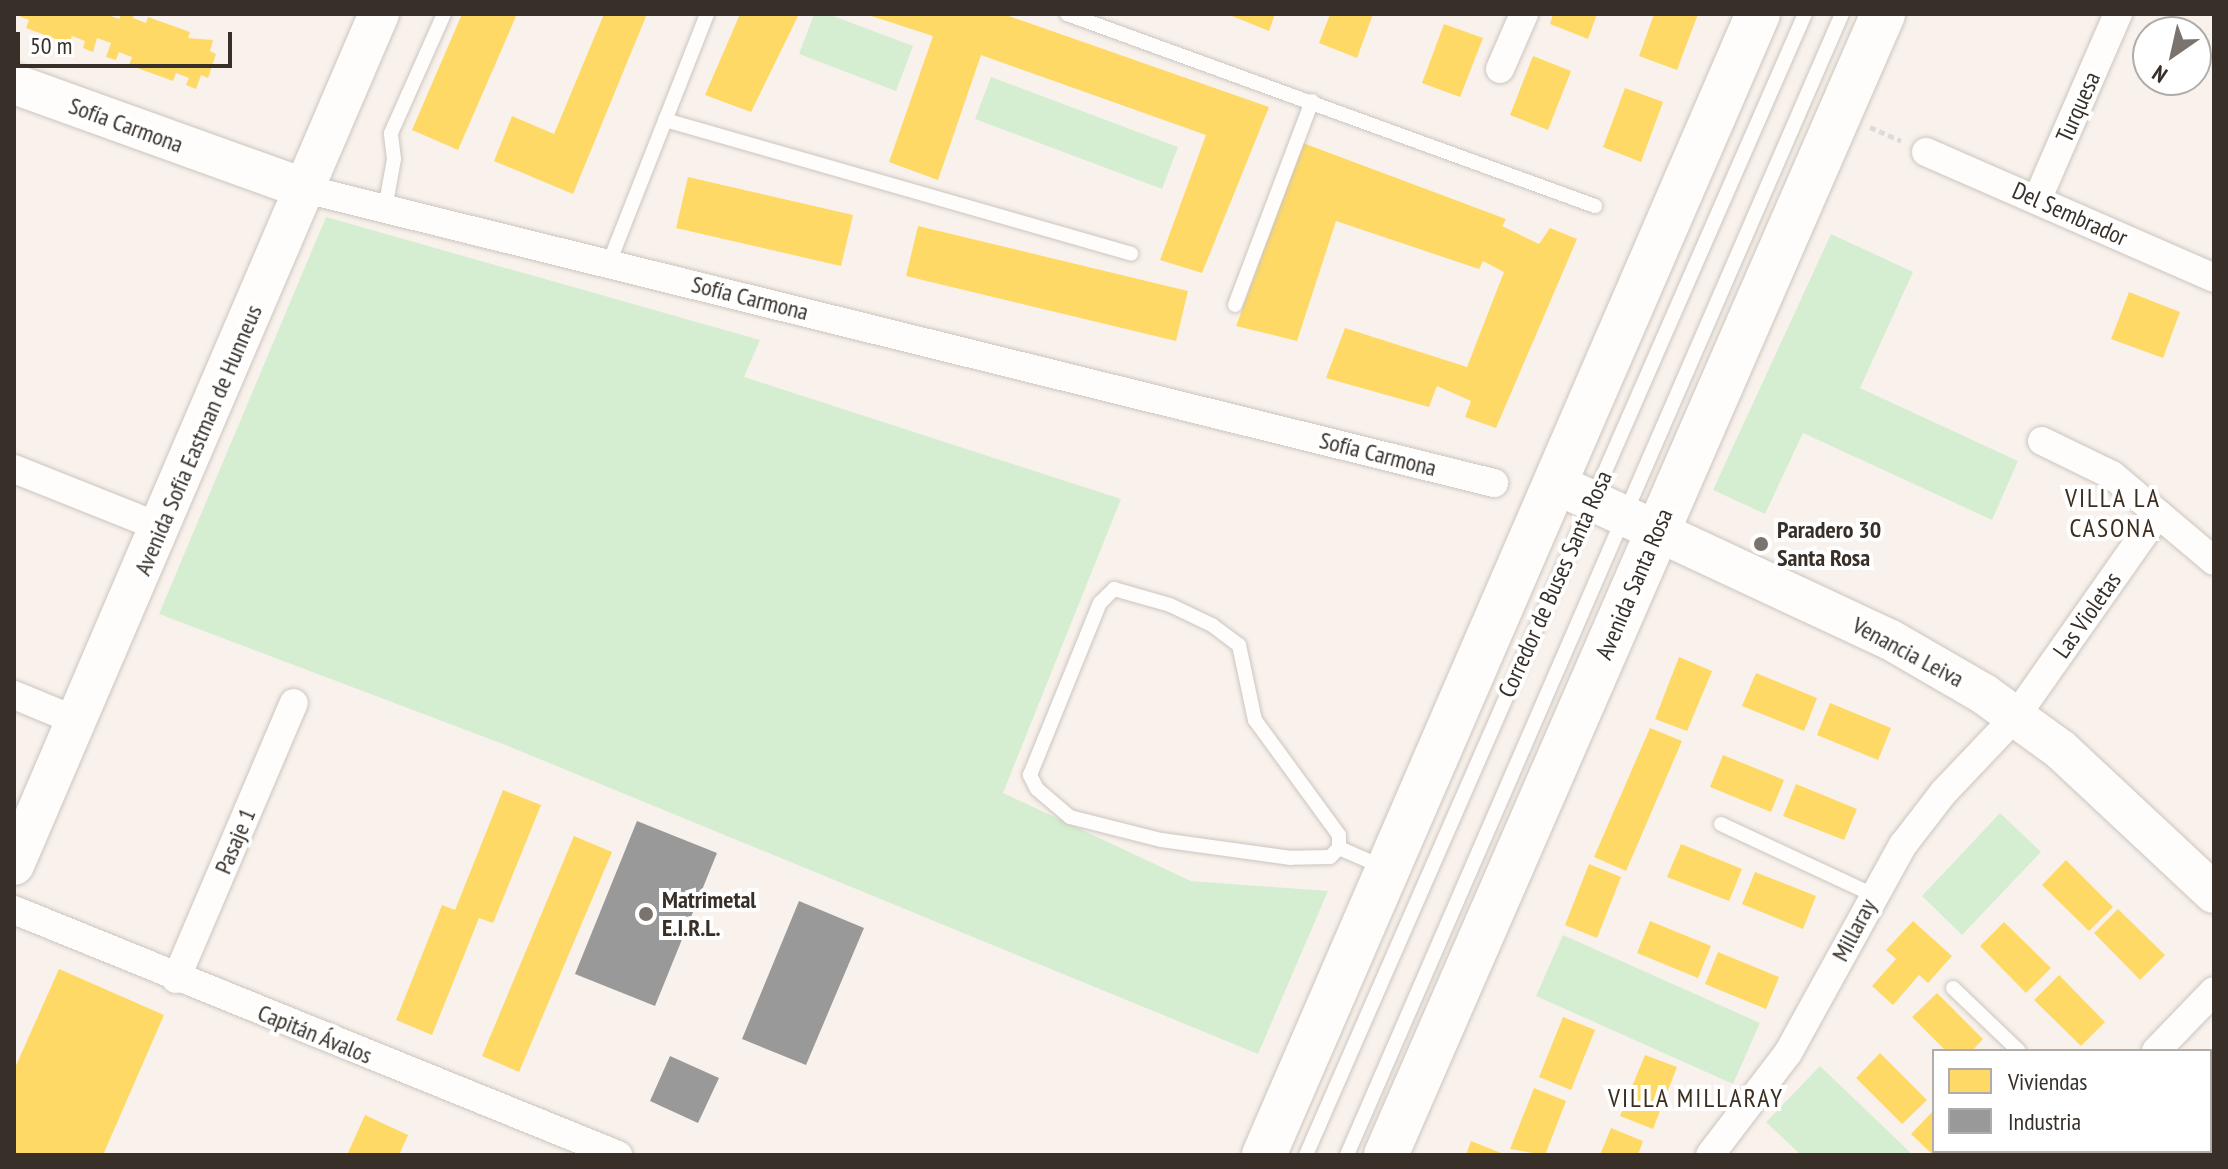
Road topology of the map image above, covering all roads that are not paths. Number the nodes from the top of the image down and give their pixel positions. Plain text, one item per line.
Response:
1 (379, 14) edge
2 (444, 14) edge
3 (707, 14) edge
4 (1067, 14) edge
5 (1524, 14) edge
6 (1758, 14) edge
7 (1805, 14) edge
8 (1842, 14) edge
9 (1883, 14) edge
10 (2118, 14) edge
11 (1500, 69) dead end
12 (14, 84) edge
13 (1312, 101) junction
14 (665, 120) junction
15 (1926, 152) road end
16 (305, 189) junction
17 (2037, 200) junction
18 (1595, 206) dead end
19 (385, 209) junction
20 (1131, 254) dead end
21 (609, 263) junction
22 (2214, 278) edge
23 (1235, 305) dead end
24 (2042, 441) dead end
25 (14, 469) edge
26 (1494, 483) dead end
27 (1607, 507) junction
28 (2158, 514) junction
29 (162, 528) junction
30 (2214, 561) edge
31 (14, 695) edge
32 (294, 703) dead end
33 (2016, 716) junction
34 (77, 721) junction
35 (1721, 824) dead end
36 (1339, 848) junction
37 (14, 865) edge
38 (1388, 870) junction
39 (2209, 879) edge
40 (1873, 895) junction
41 (14, 910) edge
42 (176, 979) junction
43 (1953, 988) dead end
44 (2214, 991) edge
45 (2017, 1049) edge
46 (2158, 1049) edge
47 (618, 1155) edge
48 (1264, 1155) edge
49 (1306, 1155) edge
50 (1347, 1155) edge
51 (1386, 1155) edge
52 (1710, 1155) edge

1 - 16 street, Avenida Sofía Eastman de Hunneus
2 - 19 lane
3 - 14 lane
4 - 13 lane
5 - 11 street
6 - 27 main road, Avenida Santa Rosa
7 - 27 lane, Corredor de Buses Santa Rosa
8 - 27 lane, Corredor de Buses Santa Rosa
9 - 27 main road, Avenida Santa Rosa
10 - 17 street, Turquesa
12 - 16 street, Sofía Carmona
13 - 18 lane
13 - 23 lane
14 - 20 lane
14 - 21 lane
15 - 17 street, Del Sembrador
16 - 19 street, Sofía Carmona
16 - 29 street, Avenida Sofía Eastman de Hunneus
17 - 22 street, Del Sembrador
19 - 21 street, Sofía Carmona
21 - 26 street, Sofía Carmona
24 - 28 street
25 - 29 street
27 - 33 street, Venancia Leiva
27 - 38 main road, Avenida Santa Rosa
27 - 49 lane, Corredor de Buses Santa Rosa
27 - 50 lane, Corredor de Buses Santa Rosa
27 - 51 main road, Avenida Santa Rosa
28 - 30 street
28 - 33 street, Las Violetas
29 - 34 street, Avenida Sofía Eastman de Hunneus
31 - 34 street
32 - 42 street, Pasaje 1
33 - 39 street, Venancia Leiva
33 - 40 street, Millaray
34 - 37 street, Avenida Sofía Eastman de Hunneus
35 - 40 lane
36 - 36 lane
36 - 38 lane
38 - 48 main road, Avenida Santa Rosa
40 - 52 street, Millaray
41 - 42 street, Capitán Ávalos
42 - 47 street, Capitán Ávalos
43 - 45 lane
44 - 46 street

